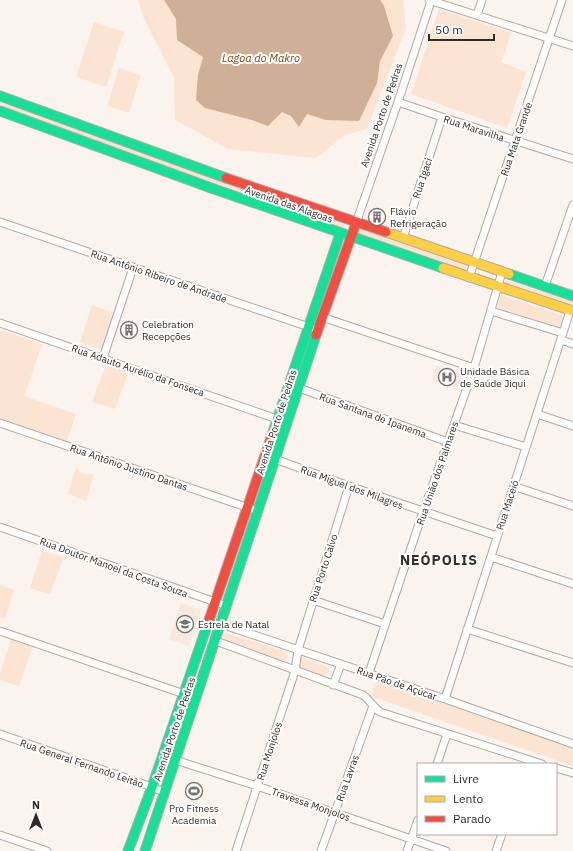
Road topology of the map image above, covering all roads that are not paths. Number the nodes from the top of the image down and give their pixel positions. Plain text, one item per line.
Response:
1 (430, 0) edge
2 (482, 0) edge
3 (562, 0) edge
4 (477, 15) junction
5 (550, 38) junction
6 (573, 46) edge
7 (1, 99) edge
8 (398, 102) junction
9 (0, 111) edge
10 (442, 117) junction
11 (515, 141) junction
12 (573, 159) edge
13 (210, 188) junction
14 (261, 191) junction
15 (299, 204) junction
16 (573, 205) edge
17 (265, 208) junction
18 (0, 222) edge
19 (356, 223) junction
20 (340, 234) junction
21 (351, 237) junction
22 (403, 238) junction
23 (475, 262) junction
24 (133, 268) junction
25 (502, 272) junction
26 (470, 278) junction
27 (545, 286) junction
28 (497, 288) junction
29 (573, 296) edge
30 (491, 311) junction
31 (572, 311) edge
32 (322, 317) junction
33 (0, 323) edge
34 (308, 327) junction
35 (318, 330) junction
36 (562, 336) junction
37 (573, 344) edge
38 (103, 358) junction
39 (474, 368) junction
40 (299, 388) junction
41 (537, 414) junction
42 (277, 418) junction
43 (0, 423) edge
44 (454, 426) junction
45 (573, 426) edge
46 (448, 442) junction
47 (526, 447) junction
48 (275, 459) junction
49 (349, 486) junction
50 (514, 486) junction
51 (573, 506) edge
52 (247, 507) junction
53 (258, 511) junction
54 (423, 512) junction
55 (0, 527) edge
56 (497, 536) junction
57 (491, 557) junction
58 (573, 584) edge
59 (313, 600) junction
60 (214, 602) junction
61 (227, 606) junction
62 (221, 624) junction
63 (385, 624) junction
64 (467, 629) junction
65 (0, 631) edge
66 (216, 641) junction
67 (298, 650) junction
68 (573, 663) edge
69 (341, 664) junction
70 (295, 671) junction
71 (369, 673) junction
72 (333, 685) junction
73 (183, 693) junction
74 (196, 698) junction
75 (445, 699) junction
76 (373, 706) junction
77 (0, 734) edge
78 (447, 734) junction
79 (573, 744) edge
80 (176, 760) junction
81 (524, 762) edge
82 (437, 763) edge
83 (557, 768) edge
84 (573, 772) edge
85 (152, 786) junction
86 (257, 786) junction
87 (164, 792) junction
88 (335, 812) junction
89 (417, 823) edge
90 (0, 835) edge
91 (502, 835) edge
92 (411, 839) junction
93 (47, 851) edge
94 (128, 851) edge
95 (145, 851) edge
96 (236, 851) edge
97 (321, 851) edge
98 (407, 851) edge
99 (446, 851) edge
100 (496, 851) edge

1 - 4 street
1 - 8 street, Avenida Porto de Pedras
2 - 4 street
3 - 5 street, Rua Mata Grande
4 - 5 street
5 - 6 street
5 - 11 street, Rua Mata Grande
7 - 14 main road, Avenida das Alagoas
8 - 10 street, Rua Maravilha
8 - 19 street, Avenida Porto de Pedras
9 - 13 main road, Avenida das Alagoas
10 - 11 street, Rua Maravilha
10 - 22 street, Rua Igaci
11 - 12 street, Rua Maravilha
11 - 23 street, Rua Mata Grande
13 - 14 main road
13 - 17 main road, Avenida das Alagoas
14 - 15 main road, Avenida das Alagoas
15 - 17 main road
15 - 19 main road, Avenida das Alagoas
16 - 27 street
17 - 20 main road, Avenida das Alagoas
18 - 24 street, Rua Antônio Ribeiro de Andrade
19 - 21 main road, Avenida Porto de Pedras
19 - 22 main road, Avenida das Alagoas
20 - 21 main road, Avenida das Alagoas
20 - 34 main road, Avenida Porto de Pedras
21 - 26 main road, Avenida das Alagoas
21 - 32 main road, Avenida Porto de Pedras
22 - 23 main road, Avenida das Alagoas
23 - 25 main road, Avenida das Alagoas
23 - 26 street, Rua Mata Grande
24 - 34 street, Rua Antônio Ribeiro de Andrade
24 - 38 street
25 - 27 main road, Avenida das Alagoas
25 - 28 street, Rua União dos Palmares
26 - 28 main road, Avenida das Alagoas
27 - 29 main road, Avenida das Alagoas
28 - 30 street, Rua União dos Palmares
28 - 31 main road, Avenida das Alagoas
30 - 36 street
30 - 39 street, Rua União dos Palmares
31 - 36 street, Rua Maceió
32 - 35 main road, Avenida Porto de Pedras
32 - 39 street
33 - 38 street, Rua Adauto Aurélio da Fonseca
34 - 35 street, Rua Antônio Ribeiro de Andrade
34 - 42 main road, Avenida Porto de Pedras
35 - 40 main road, Avenida Porto de Pedras
36 - 37 street
36 - 41 street, Rua Maceió
38 - 42 street, Rua Adauto Aurélio da Fonseca
39 - 44 street, Rua União dos Palmares
40 - 46 street, Rua Santana de Ipanema
40 - 48 main road, Avenida Porto de Pedras
41 - 45 street
41 - 47 street, Rua Maceió
42 - 52 main road, Avenida Porto de Pedras
43 - 52 street, Rua Antônio Justino Dantas
44 - 46 street, Rua União dos Palmares
44 - 47 street
46 - 54 street, Rua União dos Palmares
47 - 50 street, Rua Maceió
48 - 49 street, Rua Miguel dos Milagres
48 - 53 main road, Avenida Porto de Pedras
49 - 54 street, Rua Miguel dos Milagres
49 - 59 street, Rua Porto Calvo
50 - 51 street
50 - 56 street, Rua Maceió
52 - 53 street, Rua Antônio Justino Dantas
52 - 60 main road, Avenida Porto de Pedras
53 - 61 main road, Avenida Porto de Pedras
54 - 56 street, Rua Miguel dos Milagres
54 - 63 street, Rua União dos Palmares
55 - 60 street, Rua Doutor Manoel da Costa Souza
56 - 57 street, Rua Maceió
57 - 58 street
57 - 64 street, Rua Maceió
59 - 63 street
59 - 67 street, Rua Porto Calvo
60 - 61 street, Rua Doutor Manoel da Costa Souza
60 - 73 main road, Avenida Porto de Pedras
61 - 62 main road, Avenida Porto de Pedras
62 - 66 main road, Avenida Porto de Pedras
62 - 67 street, Rua Pão de Açúcar
63 - 71 street, Rua União dos Palmares
64 - 68 street
64 - 75 street, Rua Maceió
65 - 73 street
66 - 70 street
66 - 74 main road, Avenida Porto de Pedras
67 - 69 street, Rua Pão de Açúcar
67 - 70 street, Rua Monjolos
69 - 71 street, Rua Pão de Açúcar
69 - 72 street
70 - 72 street
70 - 86 street, Rua Monjolos
71 - 75 street, Rua Pão de Açúcar
72 - 76 street
73 - 74 street
73 - 85 main road, Avenida Porto de Pedras
74 - 80 main road, Avenida Porto de Pedras
75 - 79 street, Rua Pão de Açúcar
76 - 78 street
76 - 88 street, Rua Lavras
77 - 85 street, Rua General Fernando Leitão
78 - 81 street
78 - 82 street
80 - 86 street, Travessa Monjolos
80 - 87 main road, Avenida Porto de Pedras
83 - 84 street
85 - 87 street, Rua General Fernando Leitão
85 - 94 main road, Avenida Porto de Pedras
86 - 88 street, Travessa Monjolos
86 - 96 street, Rua Monjolos
87 - 95 main road, Avenida Porto de Pedras
88 - 92 street, Travessa Monjolos
88 - 97 street, Rua Lavras
89 - 92 street
90 - 93 street
91 - 100 street
92 - 98 street
92 - 99 street, Travessa Monjolos

